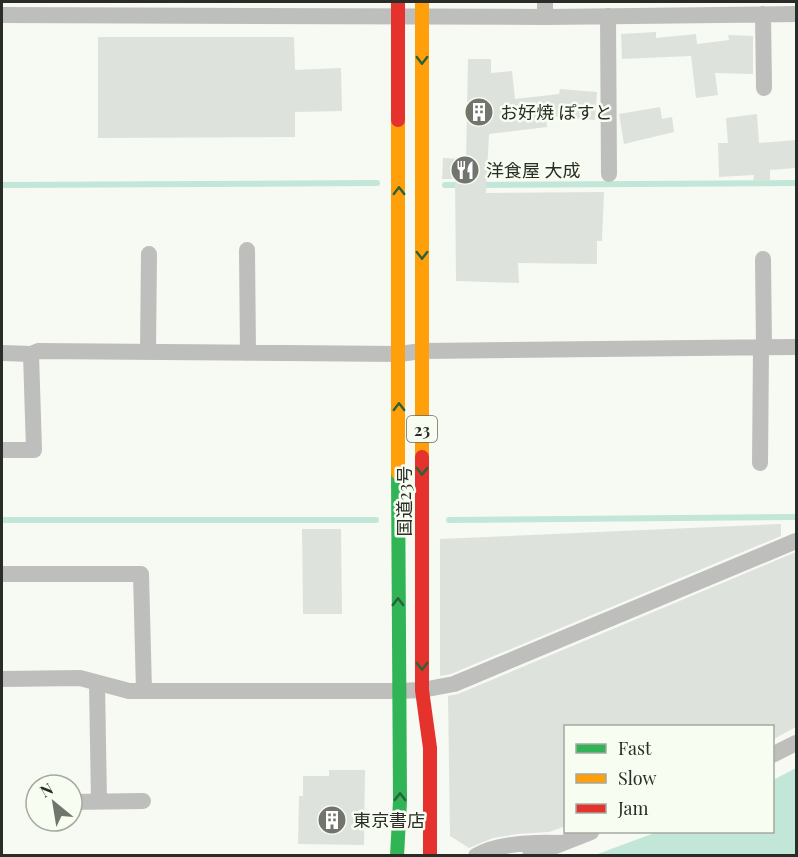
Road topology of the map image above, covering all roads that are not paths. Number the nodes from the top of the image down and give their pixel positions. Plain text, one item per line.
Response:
1 (33, 8) edge
2 (86, 8) edge
3 (714, 8) edge
4 (147, 9) edge
5 (398, 9) edge
6 (422, 9) edge
7 (545, 9) edge
8 (602, 12) edge
9 (763, 14) junction
10 (796, 14) edge
11 (2, 15) edge
12 (764, 88) dead end
13 (609, 174) dead end
14 (247, 250) dead end
15 (149, 254) dead end
16 (763, 259) dead end
17 (796, 347) edge
18 (762, 348) junction
19 (148, 351) junction
20 (422, 351) junction
21 (248, 352) junction
22 (2, 353) edge
23 (31, 354) junction
24 (399, 354) junction
25 (2, 450) edge
26 (760, 463) dead end
27 (796, 541) edge
28 (2, 574) edge
29 (2, 679) edge
30 (97, 683) junction
31 (422, 690) junction
32 (144, 691) junction
33 (398, 691) junction
34 (796, 743) edge
35 (774, 754) edge
36 (143, 801) dead end
37 (84, 802) edge
38 (99, 802) junction
39 (586, 833) edge
40 (562, 843) junction
41 (397, 855) edge
42 (430, 855) edge
43 (476, 855) edge
44 (530, 855) edge

1 - 2 street
1 - 11 street
2 - 4 street
3 - 8 street
3 - 9 street
4 - 5 street
5 - 6 street
24 -> 5 highway, 国道23号 / 23
6 - 7 street
6 -> 20 highway, 国道23号 / 23
7 - 8 street
8 - 13 street
9 - 10 street
9 - 12 street
14 - 21 street
15 - 19 street
16 - 18 street
17 - 18 street
18 - 20 street
18 - 26 street
19 - 21 street
19 - 23 street
20 - 24 street
20 -> 31 highway, 国道23号 / 23
21 - 24 street
22 - 23 street
23 - 25 street
33 -> 24 highway, 国道23号 / 23
27 - 31 street
28 - 32 street
29 - 30 street
30 - 32 street
30 - 38 street
31 - 33 street
31 - 42 highway, 国道23号 / 23
32 - 33 street
41 -> 33 highway, 国道23号 / 23
34 - 35 street
36 - 38 street
37 - 38 street
39 - 40 street
40 - 43 street
40 - 44 street

